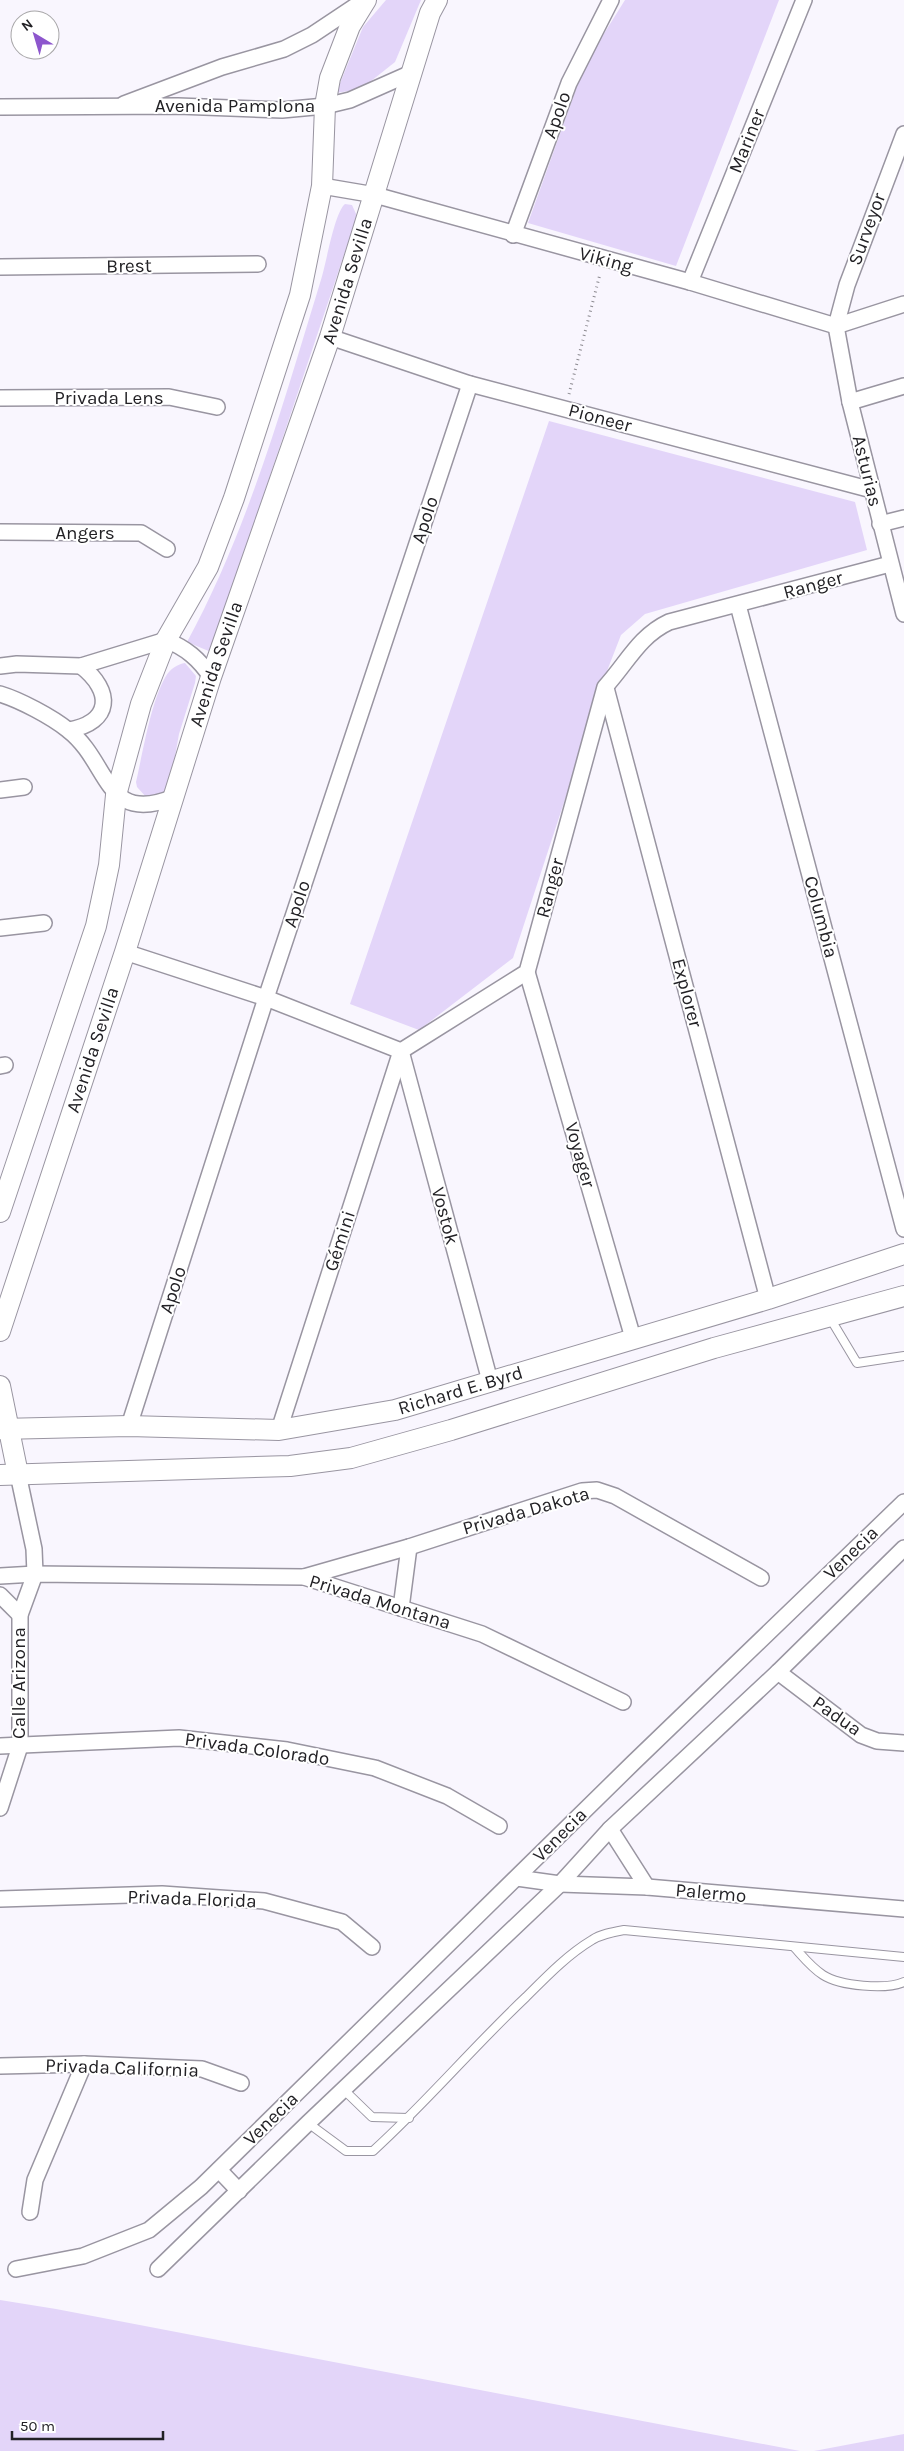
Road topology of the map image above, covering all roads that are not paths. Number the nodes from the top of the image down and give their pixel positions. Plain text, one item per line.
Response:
1 (365, 0) edge
2 (437, 0) edge
3 (611, 0) edge
4 (804, 0) edge
5 (411, 73) junction
6 (325, 106) junction
7 (0, 107) edge
8 (113, 108) junction
9 (904, 134) edge
10 (322, 186) junction
11 (375, 196) junction
12 (513, 235) junction
13 (258, 264) dead end
14 (0, 267) edge
15 (690, 282) junction
16 (904, 304) edge
17 (836, 326) junction
18 (330, 337) junction
19 (470, 384) junction
20 (904, 386) edge
21 (0, 398) edge
22 (850, 402) junction
23 (216, 407) dead end
24 (872, 490) junction
25 (904, 518) edge
26 (880, 524) junction
27 (0, 532) edge
28 (166, 548) dead end
29 (890, 564) junction
30 (738, 605) junction
31 (904, 614) edge
32 (166, 640) junction
33 (0, 666) edge
34 (81, 666) junction
35 (211, 677) junction
36 (605, 687) junction
37 (0, 694) edge
38 (69, 730) junction
39 (24, 787) dead end
40 (0, 790) edge
41 (116, 795) junction
42 (174, 797) junction
43 (44, 923) dead end
44 (0, 928) edge
45 (125, 952) junction
46 (527, 972) junction
47 (266, 998) junction
48 (401, 1051) junction
49 (0, 1212) edge
50 (904, 1229) edge
51 (904, 1254) edge
52 (904, 1296) edge
53 (768, 1298) junction
54 (829, 1316) junction
55 (0, 1330) edge
56 (633, 1338) junction
57 (904, 1356) edge
58 (490, 1381) junction
59 (0, 1386) edge
60 (129, 1426) junction
61 (4, 1429) edge
62 (279, 1430) junction
63 (9, 1475) edge
64 (902, 1508) edge
65 (409, 1547) junction
66 (904, 1548) edge
67 (35, 1574) junction
68 (0, 1576) edge
69 (304, 1577) junction
70 (761, 1578) dead end
71 (0, 1595) edge
72 (401, 1608) junction
73 (20, 1615) junction
74 (778, 1672) junction
75 (623, 1702) dead end
76 (904, 1743) edge
77 (0, 1746) edge
78 (20, 1746) junction
79 (0, 1808) edge
80 (500, 1826) dead end
81 (610, 1829) junction
82 (517, 1878) junction
83 (560, 1884) junction
84 (647, 1887) junction
85 (0, 1900) edge
86 (904, 1909) edge
87 (372, 1948) dead end
88 (795, 1948) junction
89 (904, 1957) edge
90 (904, 1982) edge
91 (84, 2064) junction
92 (0, 2066) edge
93 (241, 2083) dead end
94 (343, 2089) junction
95 (409, 2118) junction
96 (308, 2123) junction
97 (219, 2170) junction
98 (239, 2191) junction
99 (30, 2212) dead end
100 (16, 2269) dead end
101 (158, 2269) dead end

1 - 6 street, Avenida Sevilla
1 - 8 street, Avenida Pamplona
2 - 5 street, Avenida Sevilla
3 - 12 street, Apolo
4 - 15 street, Mariner
5 - 6 street, Avenida Pamplona
5 - 11 street, Avenida Sevilla
6 - 8 street, Avenida Pamplona
6 - 10 street, Avenida Sevilla
7 - 8 street, Avenida Pamplona
9 - 17 street, Surveyor
10 - 11 street, Viking
10 - 32 street, Avenida Sevilla
11 - 12 street, Viking
11 - 18 street, Avenida Sevilla
12 - 15 street, Viking
13 - 14 street, Brest
15 - 17 street, Viking
16 - 17 street
17 - 22 street, Asturias
18 - 19 street, Pioneer
18 - 35 street, Avenida Sevilla
19 - 24 street, Pioneer
19 - 47 street, Apolo
20 - 22 street
21 - 23 street, Privada Lens
22 - 24 street, Asturias
24 - 26 street, Asturias
25 - 26 street
26 - 29 street, Asturias
27 - 28 street, Angers
29 - 30 street, Ranger
29 - 31 street, Asturias
30 - 36 street, Ranger
30 - 50 street, Columbia
32 - 34 street
32 - 35 street
32 - 41 street, Avenida Sevilla
33 - 34 street
34 - 38 street
35 - 42 street, Avenida Sevilla
36 - 46 street, Ranger
36 - 53 street, Explorer
37 - 38 street
38 - 41 street
39 - 40 street
41 - 42 street
41 - 49 street, Avenida Sevilla
42 - 45 street, Avenida Sevilla
43 - 44 street
45 - 47 street
45 - 55 street, Avenida Sevilla
46 - 48 street
46 - 56 street, Voyager
47 - 48 street
47 - 60 street, Apolo
48 - 58 street, Vostok
48 - 62 street, Gémini
51 - 53 street, Richard E. Byrd
52 - 54 street, Richard E. Byrd
53 - 56 street, Richard E. Byrd
54 - 57 lane
54 - 63 street, Richard E. Byrd
56 - 58 street, Richard E. Byrd
58 - 62 street, Richard E. Byrd
59 - 61 street
60 - 61 street, Richard E. Byrd
60 - 62 street, Richard E. Byrd
61 - 63 street
63 - 67 street, Calle Arizona
64 - 82 street, Venecia
65 - 69 street, Privada Dakota
65 - 70 street, Privada Dakota
65 - 72 street
66 - 74 street, Venecia
67 - 68 street, Privada Montana
67 - 69 street, Privada Montana
67 - 73 street, Calle Arizona
69 - 72 street, Privada Montana
71 - 73 street, Calle Arizona
72 - 75 street, Privada Montana
73 - 78 street, Calle Arizona
74 - 76 street, Padua
74 - 81 street, Venecia
77 - 78 street, Privada Colorado
78 - 79 street, Calle Arizona
78 - 80 street, Privada Colorado
81 - 83 street, Venecia
81 - 84 street
82 - 83 street, Palermo
82 - 97 street, Venecia
83 - 84 street, Palermo
83 - 94 street, Venecia
84 - 86 street, Palermo
85 - 87 street, Privada Florida
88 - 89 lane
88 - 90 lane
88 - 95 lane
91 - 92 street, Privada California
91 - 93 street, Privada California
91 - 99 street
94 - 95 lane
94 - 96 street, Venecia
95 - 96 lane
96 - 98 street, Venecia
97 - 98 street
97 - 100 street, Venecia
98 - 101 street, Venecia

